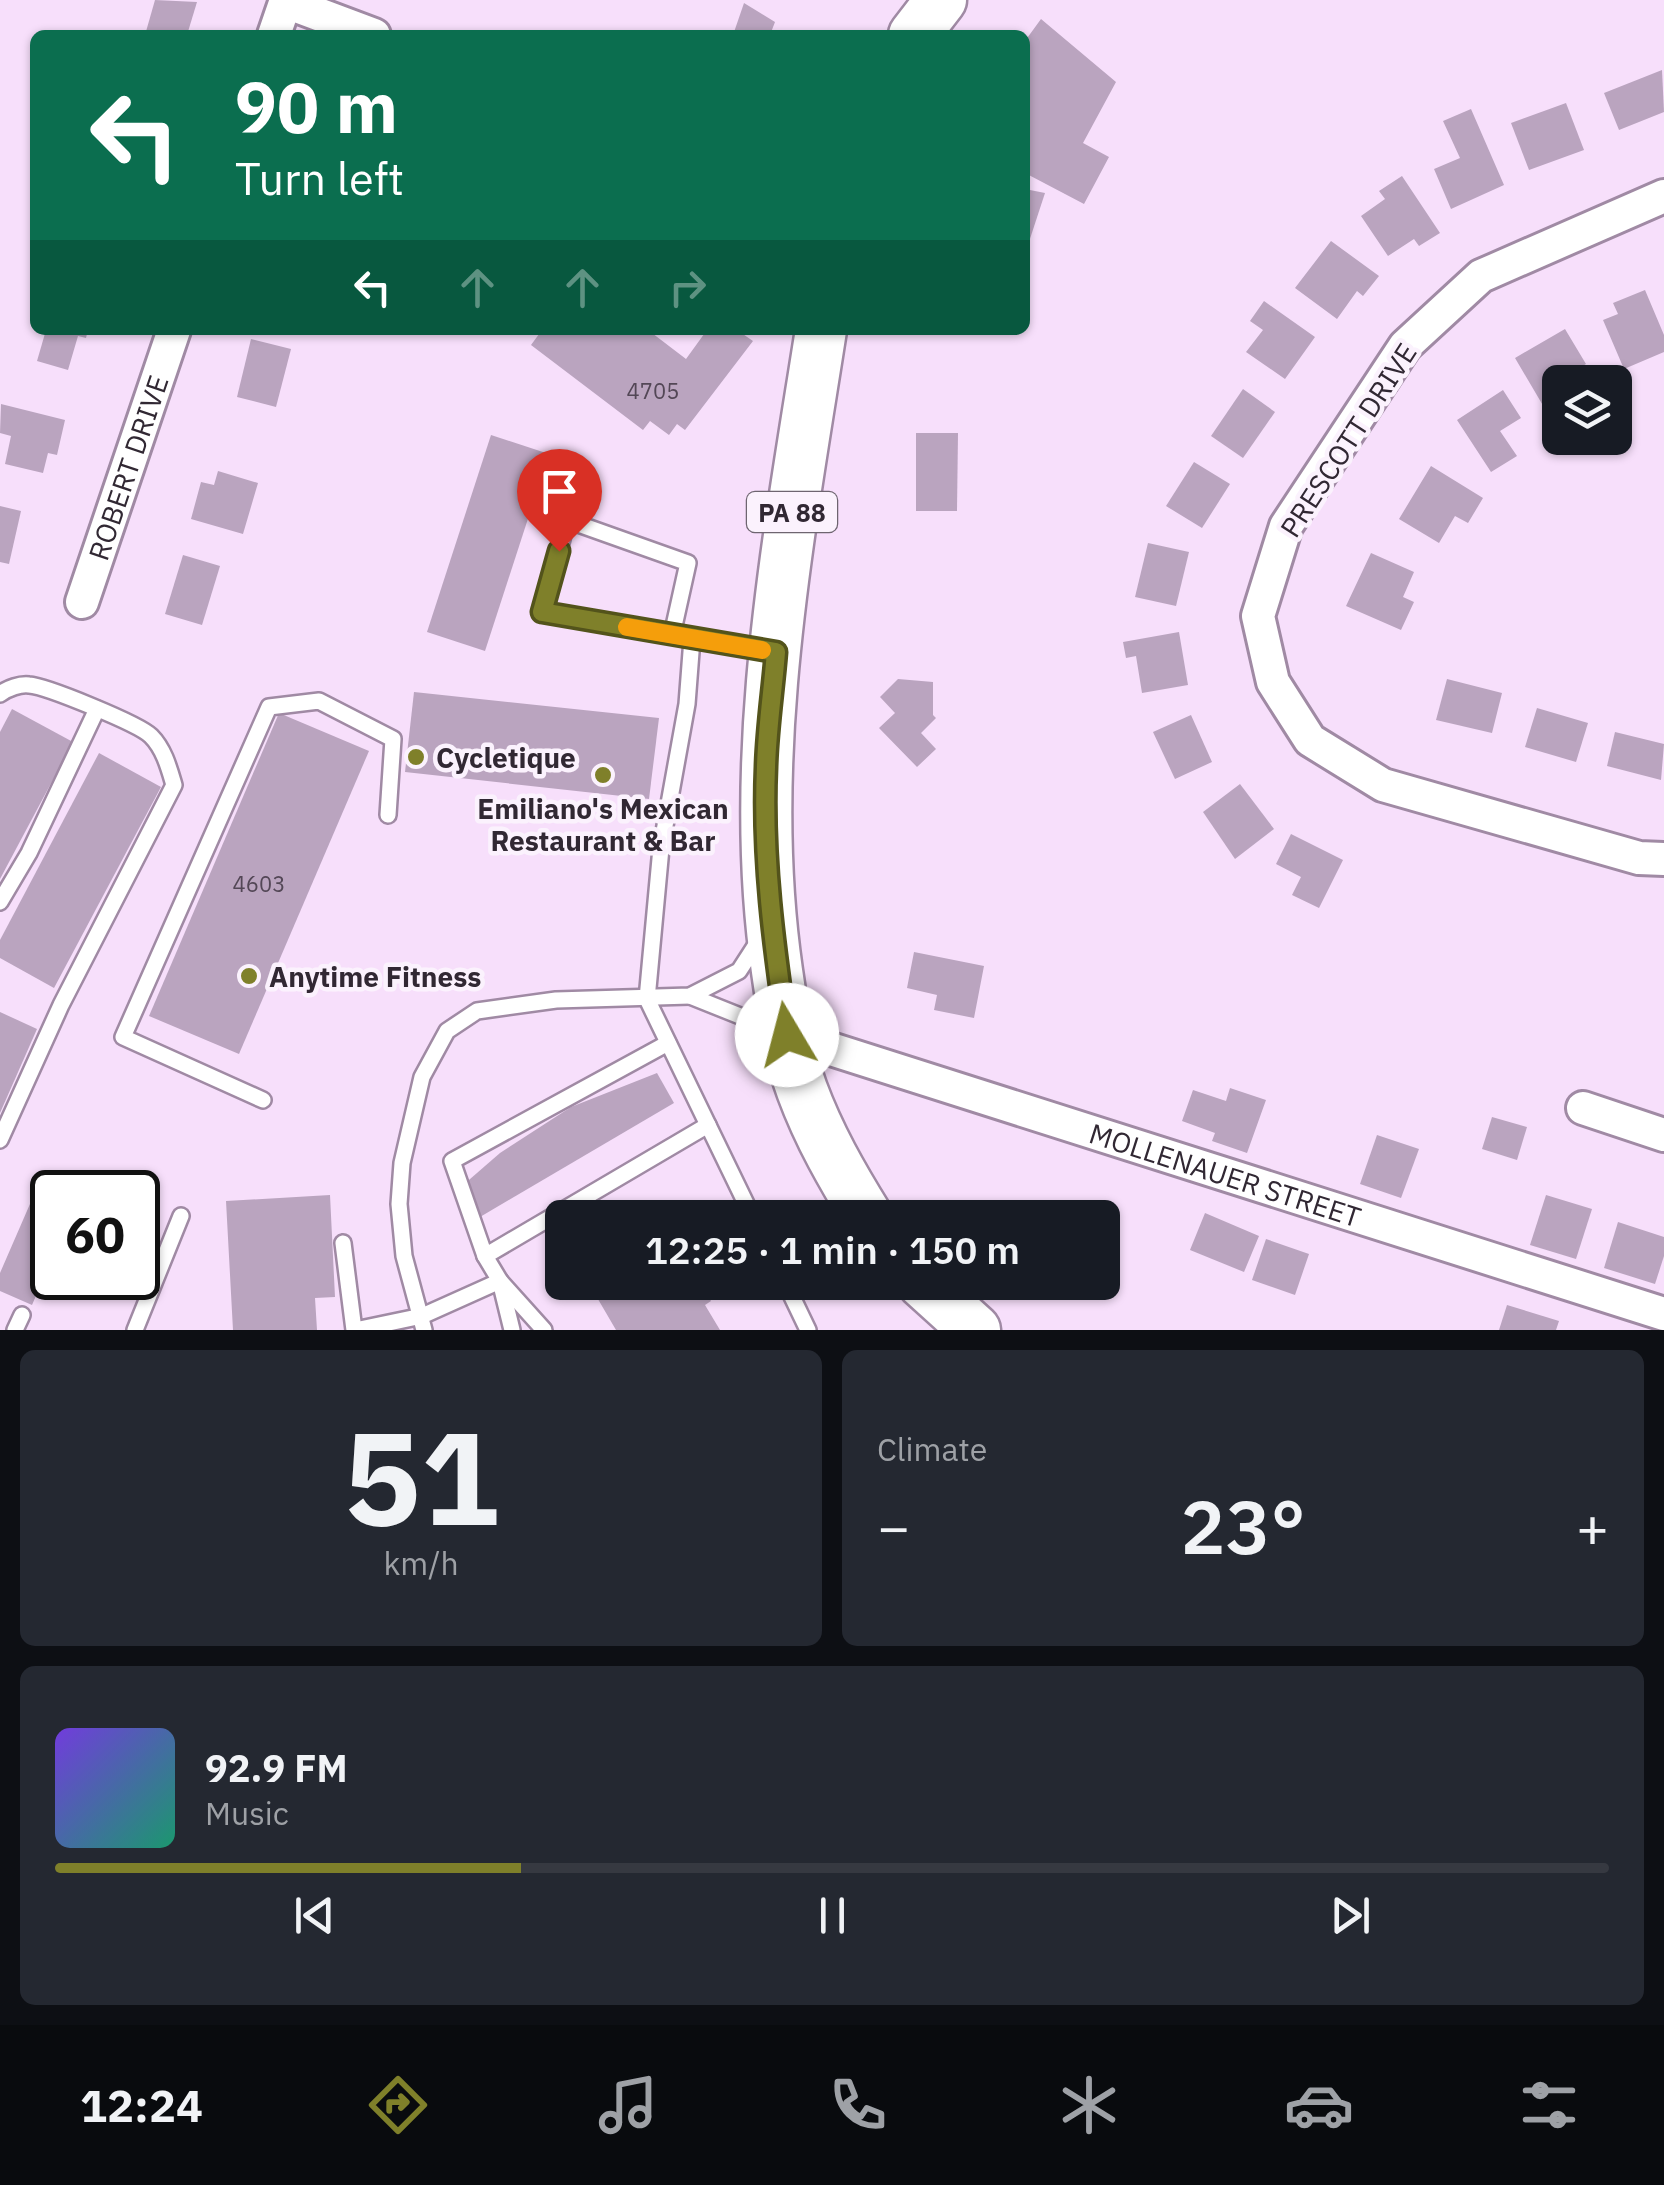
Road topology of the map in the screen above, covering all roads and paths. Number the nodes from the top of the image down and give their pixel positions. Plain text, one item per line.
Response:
1 (941, 0) edge
2 (286, 1) edge
3 (276, 30) edge
4 (361, 30) edge
5 (918, 30) edge
6 (1664, 196) edge
7 (172, 335) edge
8 (820, 335) edge
9 (82, 602) dead end
10 (672, 635) junction
11 (692, 639) junction
12 (776, 652) junction
13 (0, 694) edge
14 (97, 709) junction
15 (388, 815) dead end
16 (1664, 859) edge
17 (0, 902) edge
18 (770, 922) junction
19 (690, 996) junction
20 (646, 999) junction
21 (787, 1035) junction
22 (668, 1042) junction
23 (263, 1100) dead end
24 (1583, 1108) dead end
25 (708, 1126) junction
26 (1664, 1135) edge
27 (0, 1140) edge
28 (744, 1200) edge
29 (857, 1200) edge
30 (181, 1216) dead end
31 (343, 1243) dead end
32 (485, 1256) junction
33 (500, 1280) junction
34 (794, 1300) edge
35 (942, 1300) edge
36 (1664, 1314) edge
37 (423, 1323) edge
38 (806, 1326) edge
39 (135, 1330) edge
40 (355, 1330) edge
41 (512, 1330) edge
42 (544, 1330) edge
43 (788, 1330) edge
44 (975, 1330) edge

1 - 5 main road
2 - 3 street
2 - 4 street
6 - 16 street, PRESCOTT DRIVE
7 - 9 street, ROBERT DRIVE
8 - 12 main road, PA 88
10 - 10 lane
10 - 11 lane
11 - 12 lane
11 - 20 lane
12 - 18 main road, PA 88
13 - 14 lane
14 - 17 lane
14 - 27 lane
15 - 23 lane
18 - 19 lane
18 - 21 main road, PA 88
19 - 20 lane
19 - 21 lane
20 - 22 lane
20 - 37 lane
21 - 29 main road, PA 88
21 - 36 street, MOLLENAUER STREET
22 - 25 lane
22 - 32 lane
24 - 26 street
25 - 28 lane
25 - 32 lane
30 - 39 lane
31 - 40 lane
32 - 33 lane
33 - 37 lane
33 - 41 lane
33 - 42 lane
34 - 38 lane
35 - 44 main road
37 - 40 lane
38 - 43 lane

